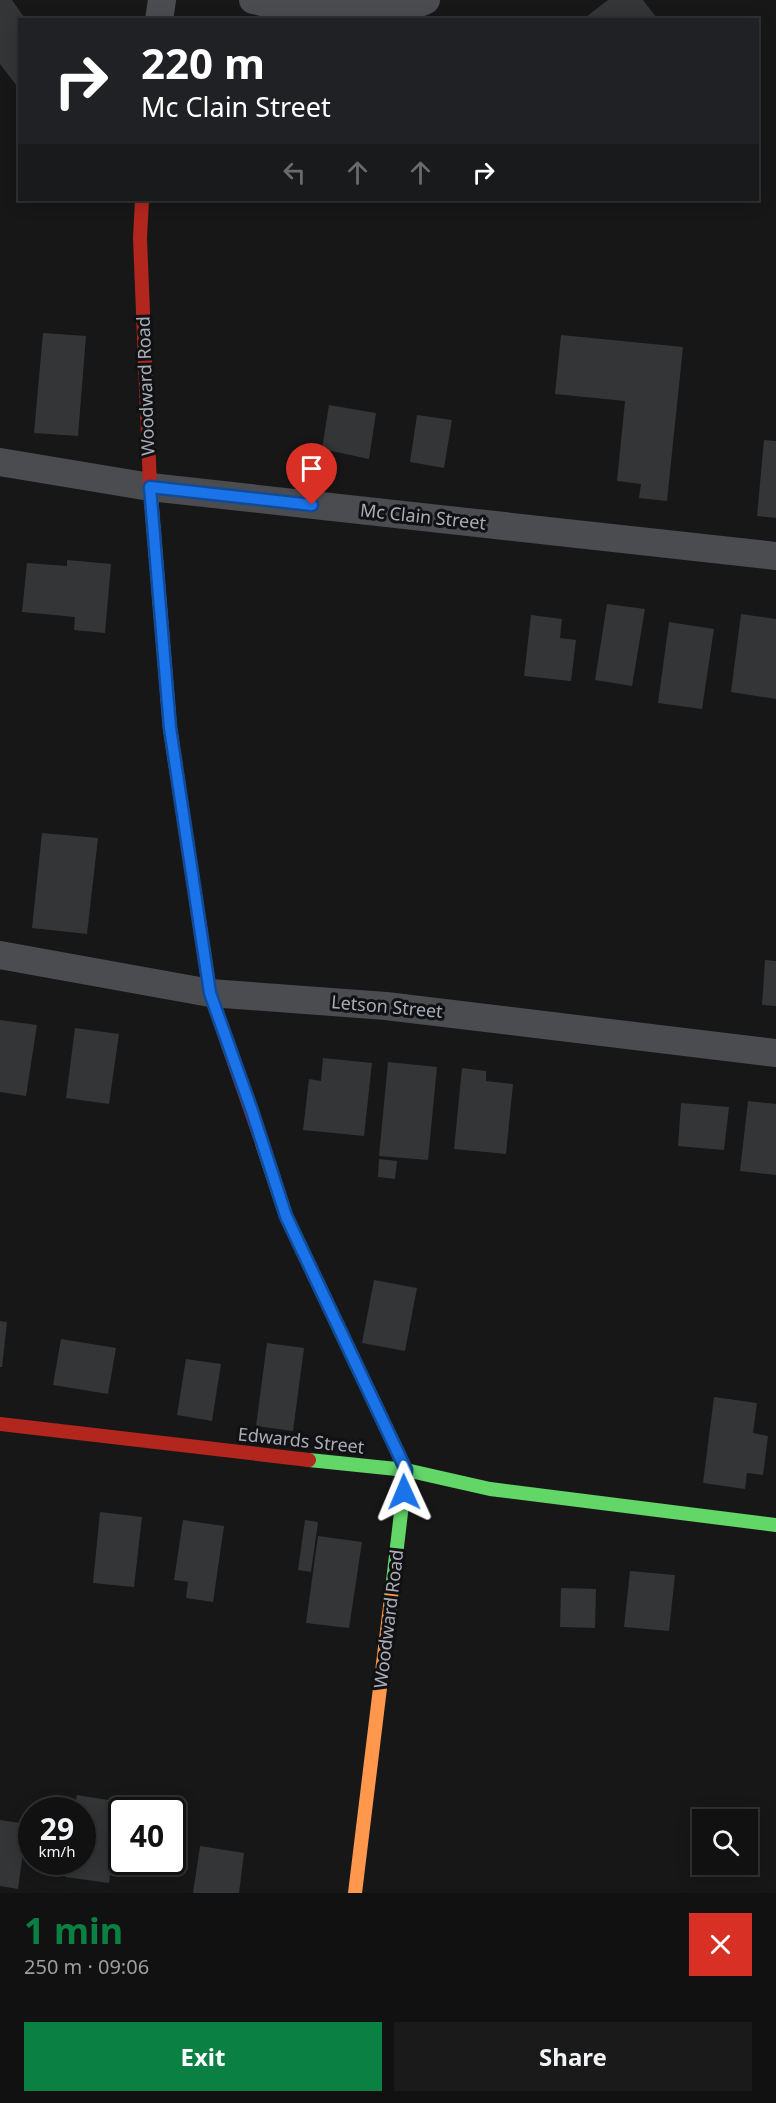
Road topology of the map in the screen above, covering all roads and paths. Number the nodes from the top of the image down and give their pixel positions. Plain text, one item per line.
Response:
1 (162, 0) edge
2 (254, 0) edge
3 (426, 0) edge
4 (159, 18) edge
5 (142, 201) edge
6 (0, 462) edge
7 (150, 487) junction
8 (776, 556) edge
9 (0, 955) edge
10 (210, 993) junction
11 (776, 1053) edge
12 (0, 1424) edge
13 (406, 1470) junction
14 (776, 1525) edge
15 (355, 1893) edge

1 - 4 street
2 - 3 street
5 - 7 street, Woodward Road
6 - 7 street, Mc Clain Street
7 - 8 street, Mc Clain Street
7 - 10 street, Woodward Road
9 - 10 street, Letson Street
10 - 11 street, Letson Street
10 - 13 street, Woodward Road
12 - 13 street, Edwards Street
13 - 14 street, Edwards Street
13 - 15 street, Woodward Road

